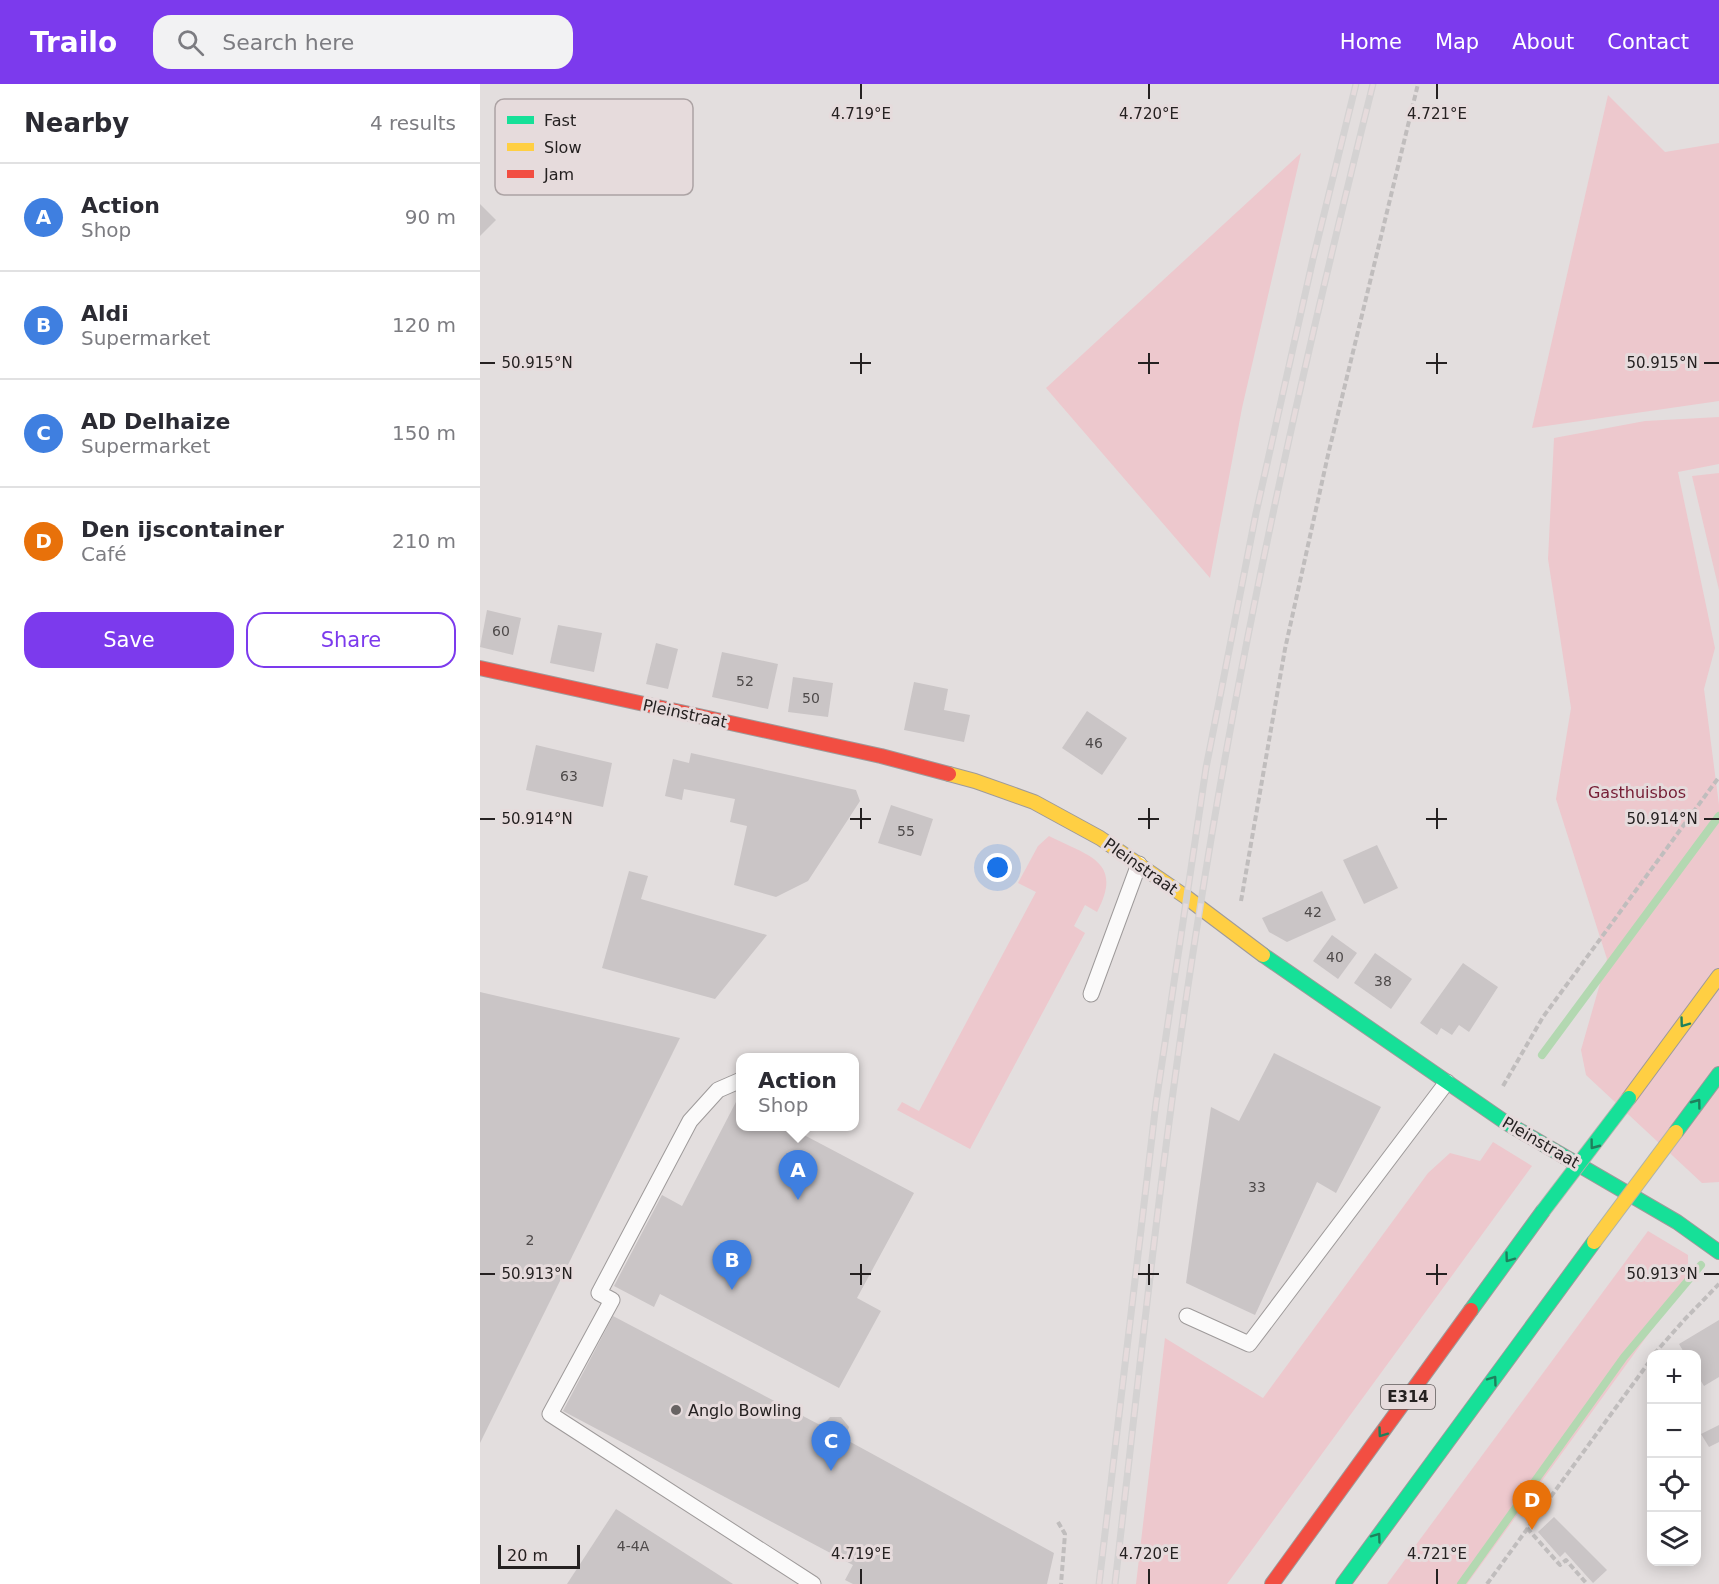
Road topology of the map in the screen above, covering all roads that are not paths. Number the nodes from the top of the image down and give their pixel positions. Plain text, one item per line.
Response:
1 (480, 668) edge
2 (1139, 864) junction
3 (1719, 976) edge
4 (1091, 993) dead end
5 (1719, 1074) edge
6 (736, 1082) edge
7 (1447, 1082) junction
8 (1719, 1252) edge
9 (1187, 1316) dead end
10 (813, 1584) edge
11 (1272, 1584) edge
12 (1343, 1584) edge

1 - 2 main road, Pleinstraat
2 - 4 lane
2 - 7 main road, Pleinstraat
3 -> 11 main road, E314, bridge
12 -> 5 main road, bridge
6 - 10 lane
7 - 8 main road, Pleinstraat
7 - 9 lane

